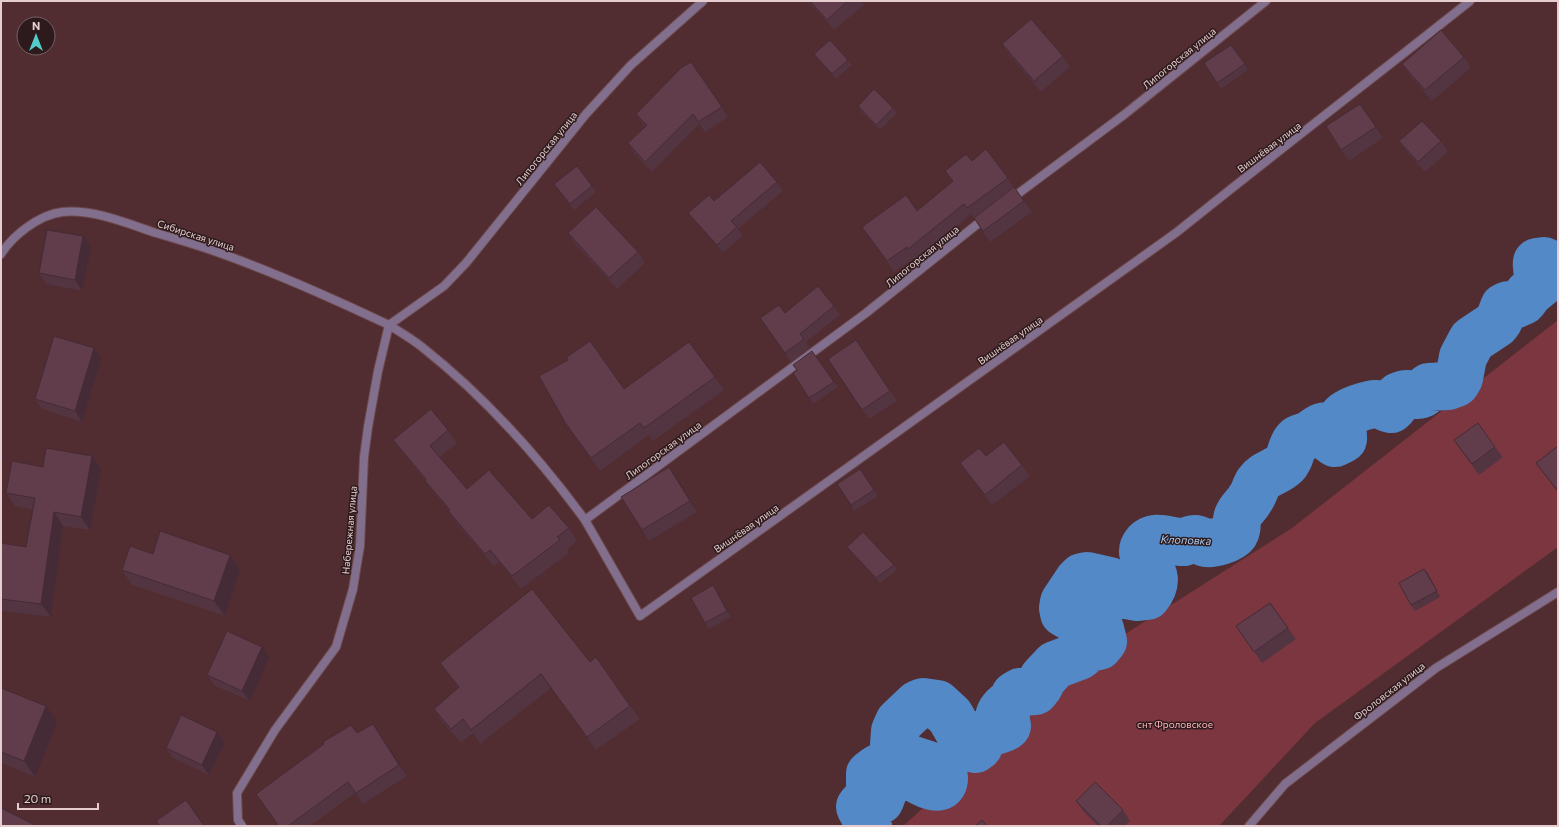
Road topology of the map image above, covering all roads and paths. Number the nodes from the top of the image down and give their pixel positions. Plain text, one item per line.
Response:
1 (703, 1) edge
2 (1266, 1) edge
3 (1470, 1) edge
4 (1002, 205) edge
5 (991, 214) edge
6 (1, 254) edge
7 (389, 325) junction
8 (585, 520) junction
9 (1558, 592) edge
10 (242, 826) edge
11 (1249, 826) edge

1 - 7 street, Липогорская улица
2 - 4 street, Липогорская улица
3 - 8 street, Вишнёвая улица
5 - 8 street, Липогорская улица
6 - 7 street, Сибирская улица
7 - 8 street, Сибирская улица
7 - 10 street, Набережная улица
9 - 11 street, Фроловская улица

